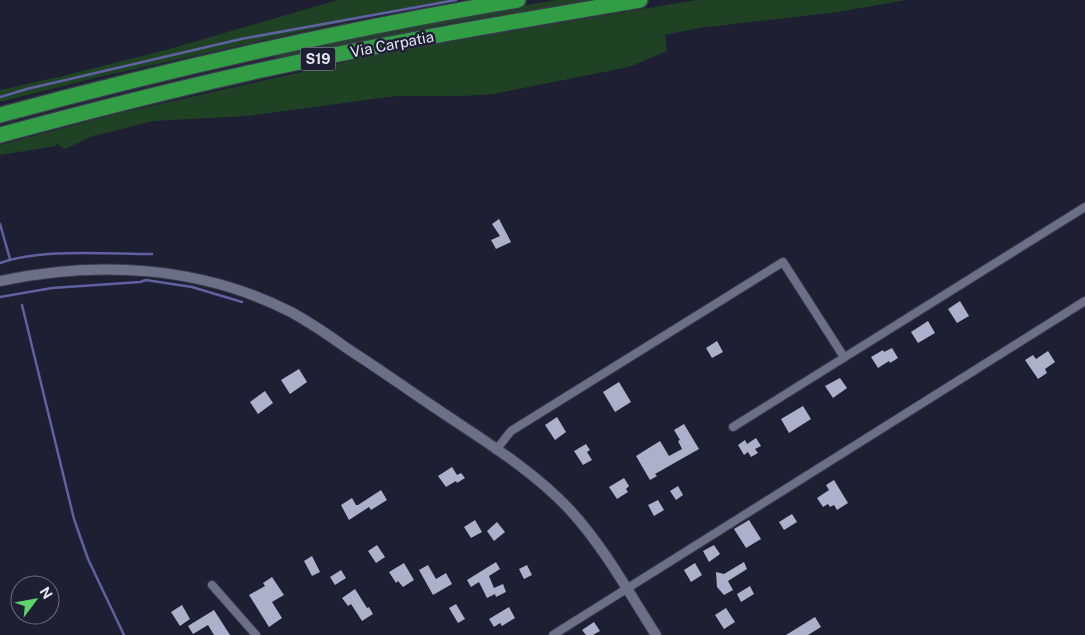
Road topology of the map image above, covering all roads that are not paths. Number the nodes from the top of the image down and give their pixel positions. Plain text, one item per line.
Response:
1 (518, 0) edge
2 (640, 0) edge
3 (0, 114) edge
4 (0, 135) edge
5 (1085, 207) edge
6 (0, 282) edge
7 (1085, 301) edge
8 (844, 357) junction
9 (733, 427) dead end
10 (496, 450) junction
11 (212, 585) dead end
12 (627, 589) junction
13 (256, 635) edge
14 (553, 635) edge
15 (656, 635) edge

1 - 3 highway, Via Carpatia / S19
2 - 4 highway, Via Carpatia / S19
5 - 8 street
6 - 10 street
7 - 12 street
8 - 9 street
8 - 10 street
10 - 12 street
11 - 13 street
12 - 14 street
12 - 15 street

